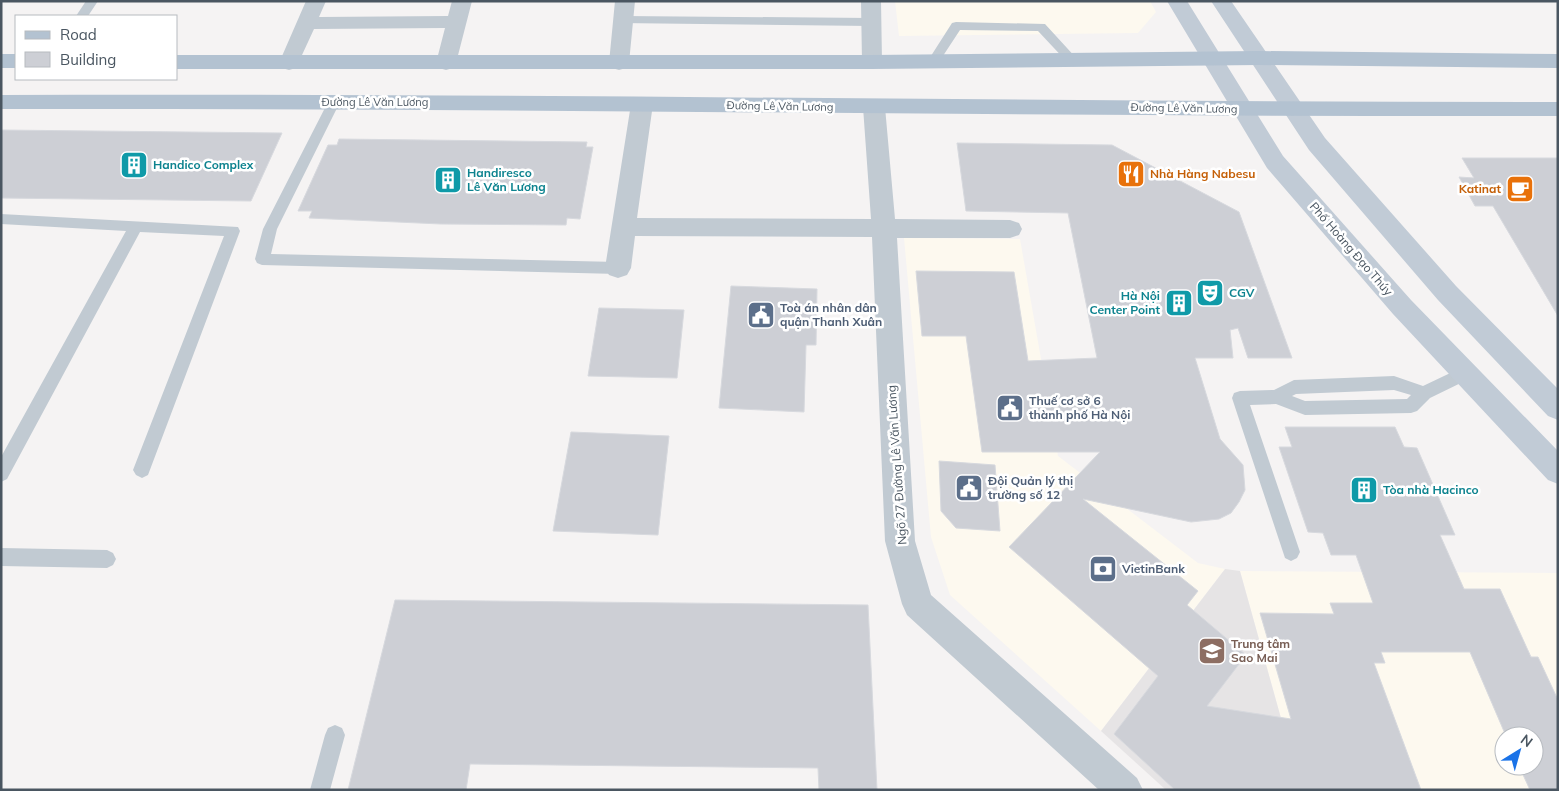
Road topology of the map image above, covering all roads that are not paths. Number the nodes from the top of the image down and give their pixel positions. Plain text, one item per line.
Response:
1 (92, 1) edge
2 (316, 1) edge
3 (462, 1) edge
4 (871, 1) edge
5 (1177, 1) edge
6 (1221, 1) edge
7 (624, 11) edge
8 (83, 15) edge
9 (456, 22) junction
10 (871, 22) junction
11 (306, 23) junction
12 (1259, 58) junction
13 (1211, 59) junction
14 (1072, 60) junction
15 (1, 61) edge
16 (15, 61) edge
17 (1558, 61) edge
18 (178, 62) edge
19 (872, 62) junction
20 (933, 62) junction
21 (289, 63) junction
22 (446, 63) junction
23 (619, 63) junction
24 (1, 102) edge
25 (334, 102) junction
26 (642, 104) junction
27 (874, 107) junction
28 (1241, 108) junction
29 (1558, 109) edge
30 (1296, 110) junction
31 (1, 218) edge
32 (136, 226) junction
33 (625, 227) junction
34 (884, 229) junction
35 (1010, 229) dead end
36 (618, 268) joint
37 (1447, 293) junction
38 (1402, 307) junction
39 (1465, 373) junction
40 (1424, 393) junction
41 (1276, 397) junction
42 (1558, 408) edge
43 (142, 470) dead end
44 (1558, 471) edge
45 (1, 474) edge
46 (1291, 552) dead end
47 (1, 557) edge
48 (107, 559) dead end
49 (335, 735) dead end
50 (320, 790) edge
51 (1126, 790) edge

1 - 8 lane
2 - 11 street
3 - 9 street
4 - 10 street
5 - 13 main road, Phố Hoàng Đạo Thúy
6 - 12 main road
7 - 10 lane
7 - 23 street
9 - 11 street
9 - 22 street
10 - 19 street
11 - 21 street
12 - 13 main road
12 - 17 main road
12 - 30 main road
13 - 14 main road
13 - 28 main road, Phố Hoàng Đạo Thúy
14 - 20 main road
14 - 20 lane
15 - 16 main road
18 - 21 main road
19 - 20 main road
19 - 23 main road
21 - 22 main road
22 - 23 main road
24 - 25 main road, Đường Lê Văn Lương
25 - 26 main road, Đường Lê Văn Lương
25 - 36 lane
26 - 27 main road, Đường Lê Văn Lương
26 - 33 street
27 - 28 main road, Đường Lê Văn Lương
27 - 34 street, Ngõ 27 Đường Lê Văn Lương
28 - 30 main road, Đường Lê Văn Lương
28 - 38 main road, Phố Hoàng Đạo Thúy
29 - 30 main road, Đường Lê Văn Lương
30 - 37 main road
31 - 32 lane
32 - 43 lane
32 - 45 lane
33 - 34 street
33 - 36 street
34 - 35 street
34 - 51 street, Ngõ 27 Đường Lê Văn Lương
37 - 38 main road
37 - 42 main road
38 - 39 main road, Phố Hoàng Đạo Thúy
39 - 40 lane
39 - 44 main road, Phố Hoàng Đạo Thúy
40 - 41 lane
40 - 41 lane
41 - 46 lane
47 - 48 lane
49 - 50 lane

